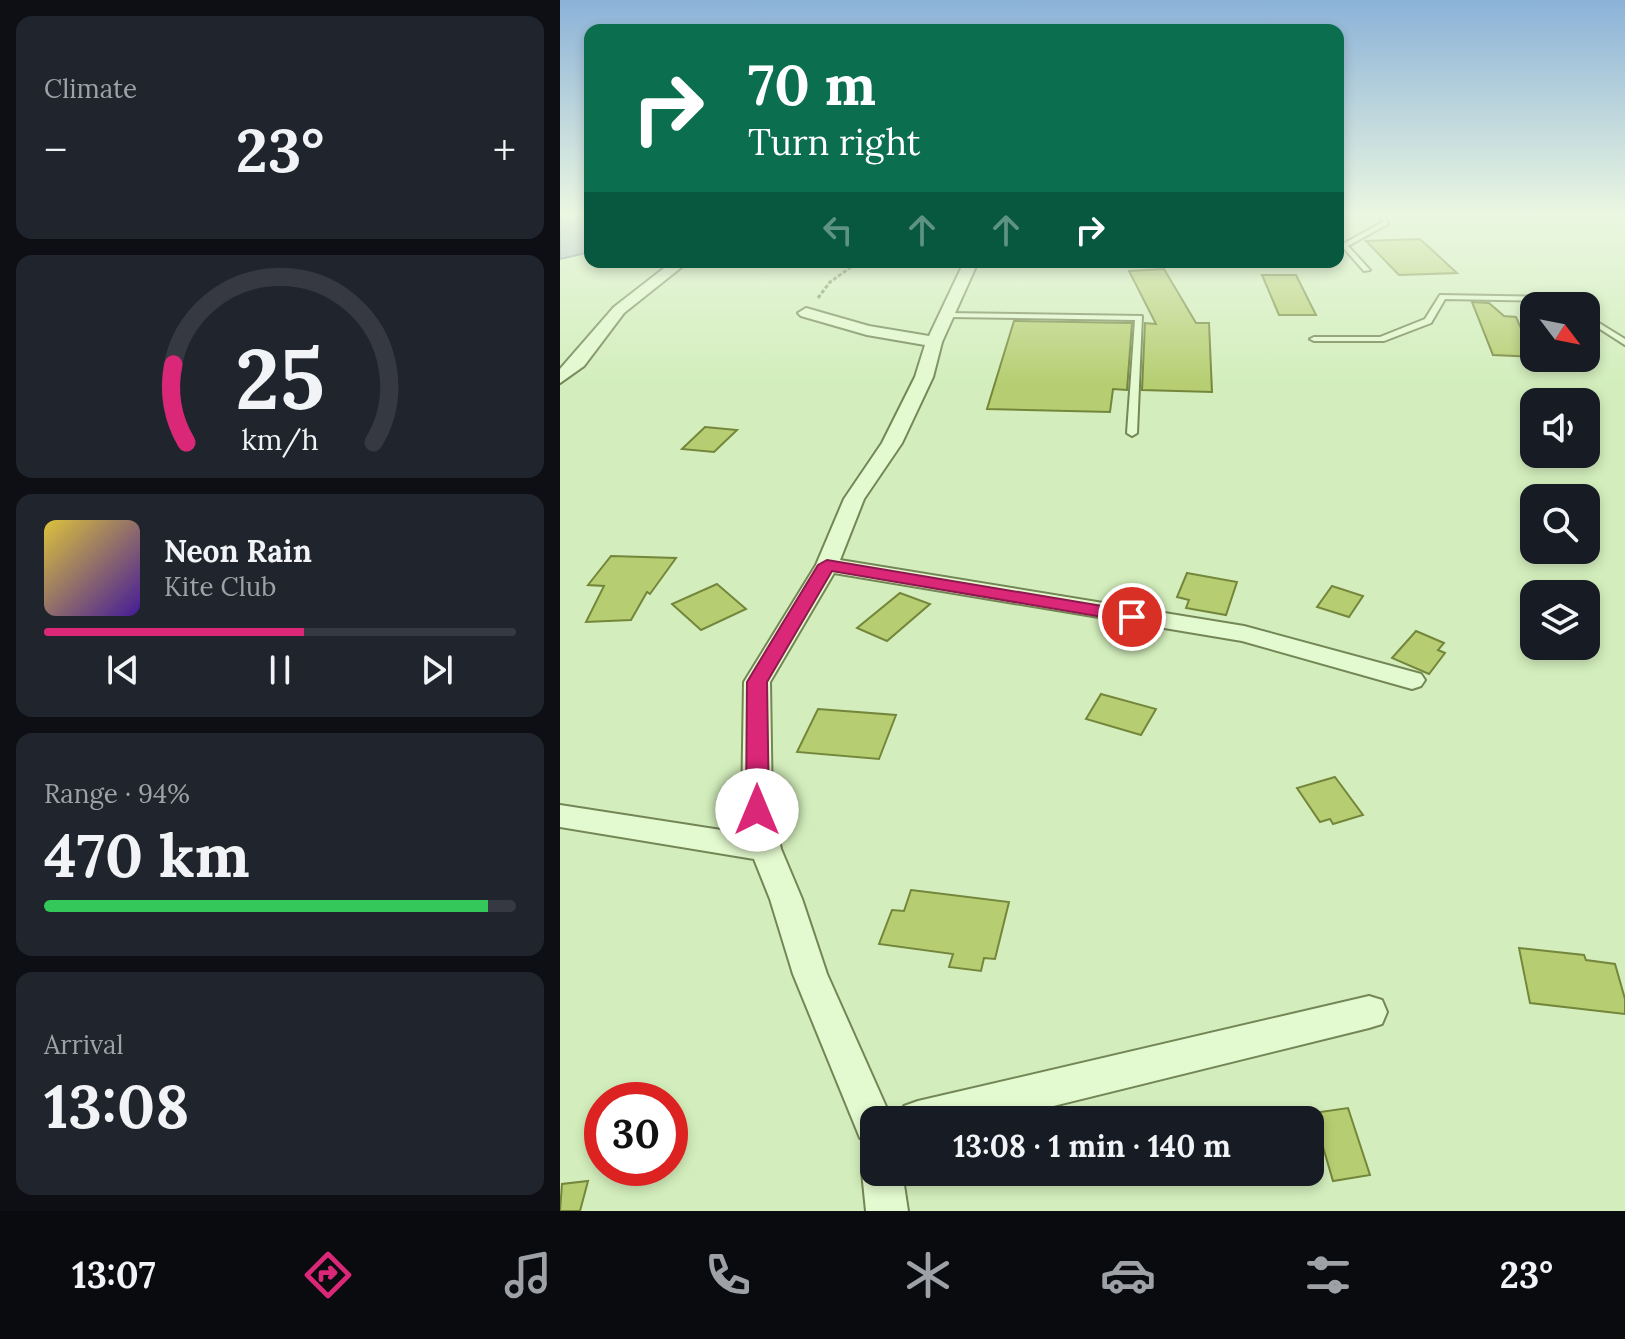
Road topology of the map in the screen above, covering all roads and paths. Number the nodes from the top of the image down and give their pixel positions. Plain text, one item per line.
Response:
1 (670, 271) edge
2 (846, 271) edge
3 (967, 271) edge
4 (1520, 298) edge
5 (806, 313) joint
6 (949, 315) junction
7 (1600, 326) edge
8 (1314, 339) dead end
9 (934, 342) junction
10 (1625, 343) edge
11 (560, 378) edge
12 (1132, 433) dead end
13 (827, 565) junction
14 (1412, 680) dead end
15 (560, 816) edge
16 (765, 849) junction
17 (1369, 1012) dead end
18 (866, 1106) edge
19 (976, 1106) edge
20 (884, 1186) edge
21 (887, 1211) edge

1 - 11 street
2 - 5 path
3 - 6 street
4 - 8 lane
5 - 9 street
6 - 9 street
6 - 12 lane
7 - 10 lane
9 - 13 street
13 - 14 street
13 - 16 street
15 - 16 street
16 - 18 street
17 - 19 street
20 - 21 street

